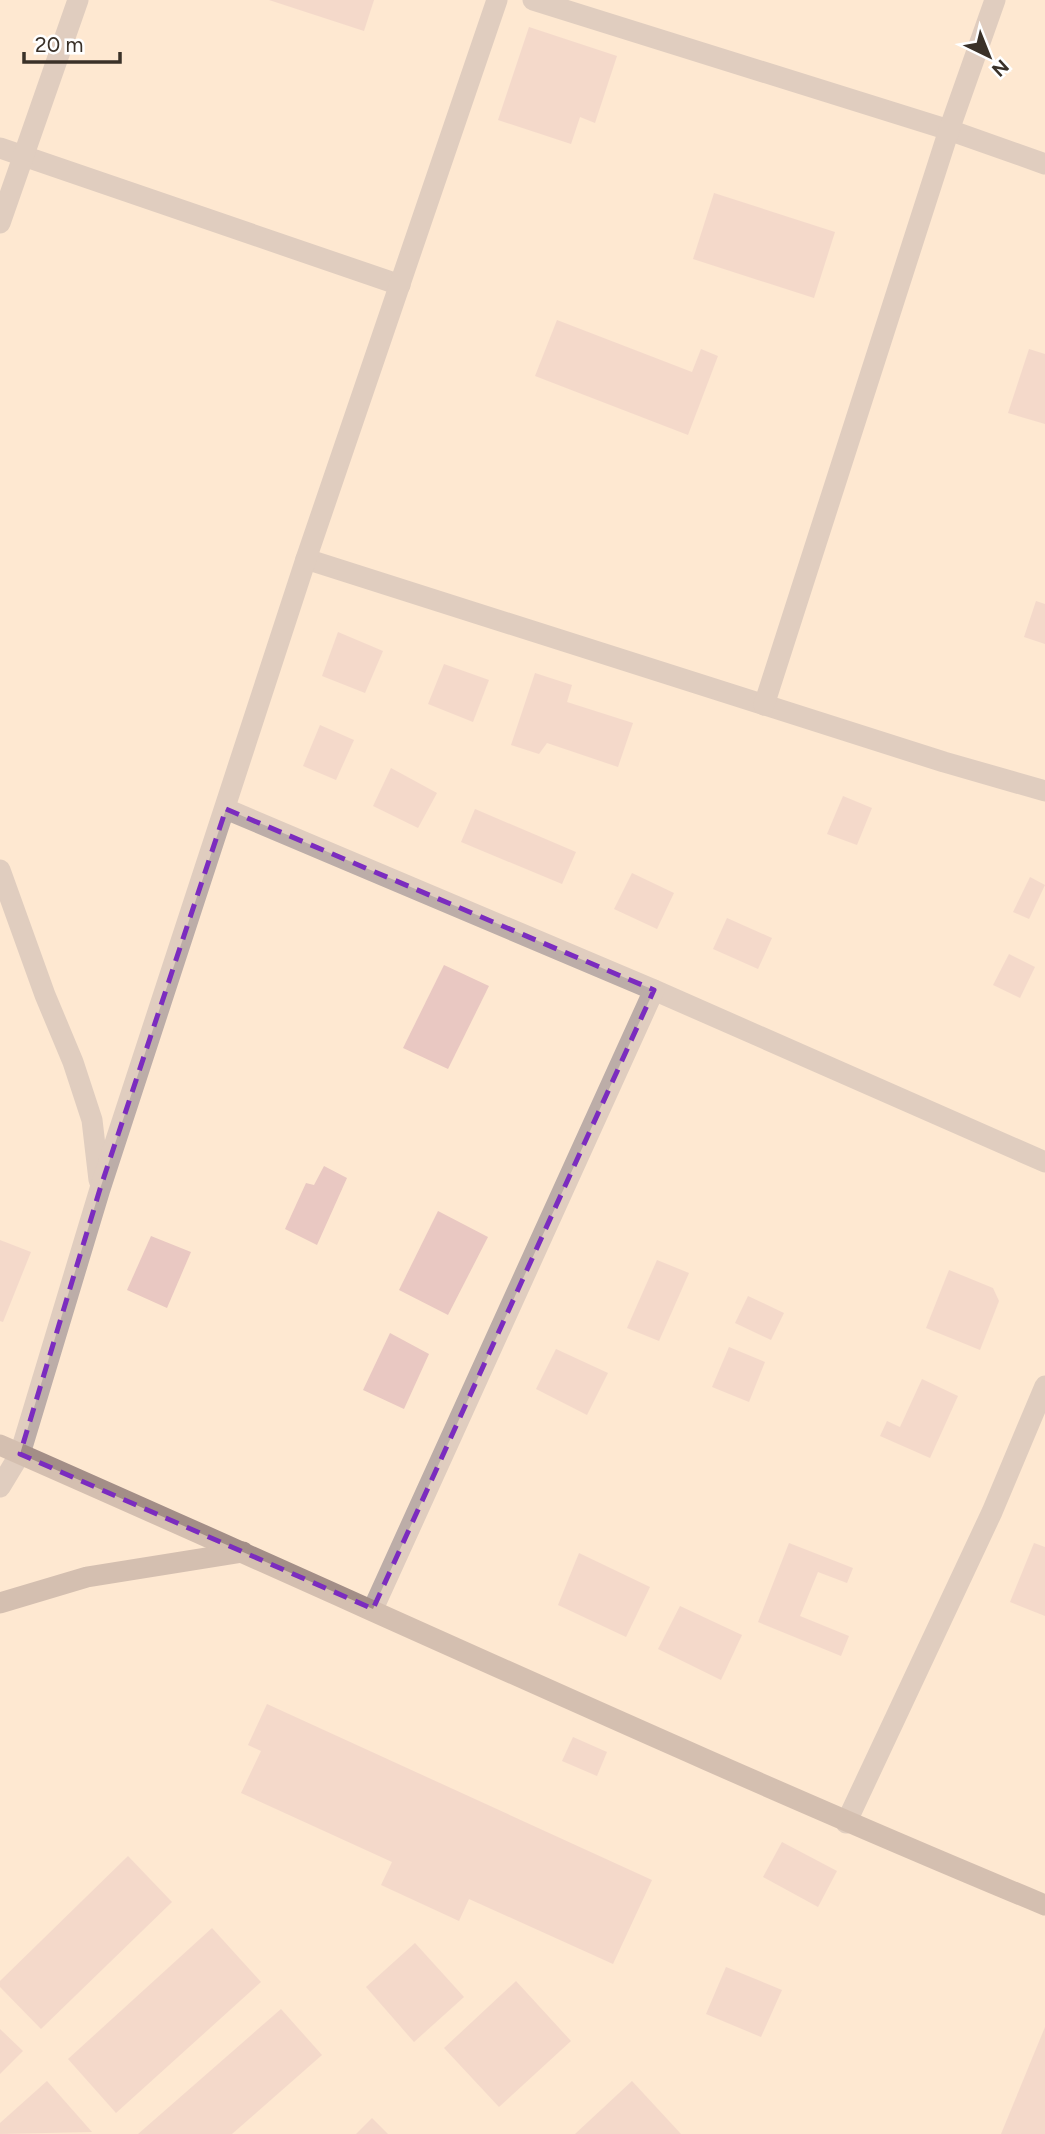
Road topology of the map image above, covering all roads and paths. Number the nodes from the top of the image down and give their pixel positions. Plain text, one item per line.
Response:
1 (78, 0) edge
2 (497, 0) edge
3 (533, 0) edge
4 (995, 0) edge
5 (949, 130) junction
6 (0, 148) edge
7 (23, 156) junction
8 (1045, 164) edge
9 (0, 223) edge
10 (400, 285) junction
11 (306, 559) junction
12 (764, 705) junction
13 (1045, 791) edge
14 (226, 809) junction
15 (0, 870) edge
16 (654, 990) junction
17 (1045, 1162) edge
18 (100, 1189) junction
19 (1045, 1386) edge
20 (0, 1445) edge
21 (20, 1454) junction
22 (0, 1487) edge
23 (243, 1552) junction
24 (0, 1603) edge
25 (373, 1609) junction
26 (846, 1823) junction
27 (1045, 1905) edge

1 - 7 street
2 - 10 street
3 - 5 street
4 - 5 street
5 - 8 street
5 - 12 street
6 - 7 street
7 - 9 street
7 - 10 street
10 - 11 street
11 - 12 street
11 - 14 street
12 - 13 street
14 - 16 street
14 - 18 street
15 - 18 street
16 - 17 street
16 - 25 street
18 - 21 street
19 - 26 street
20 - 21 street
21 - 22 street
21 - 23 street
23 - 24 street
23 - 25 street
25 - 26 street
26 - 27 street

